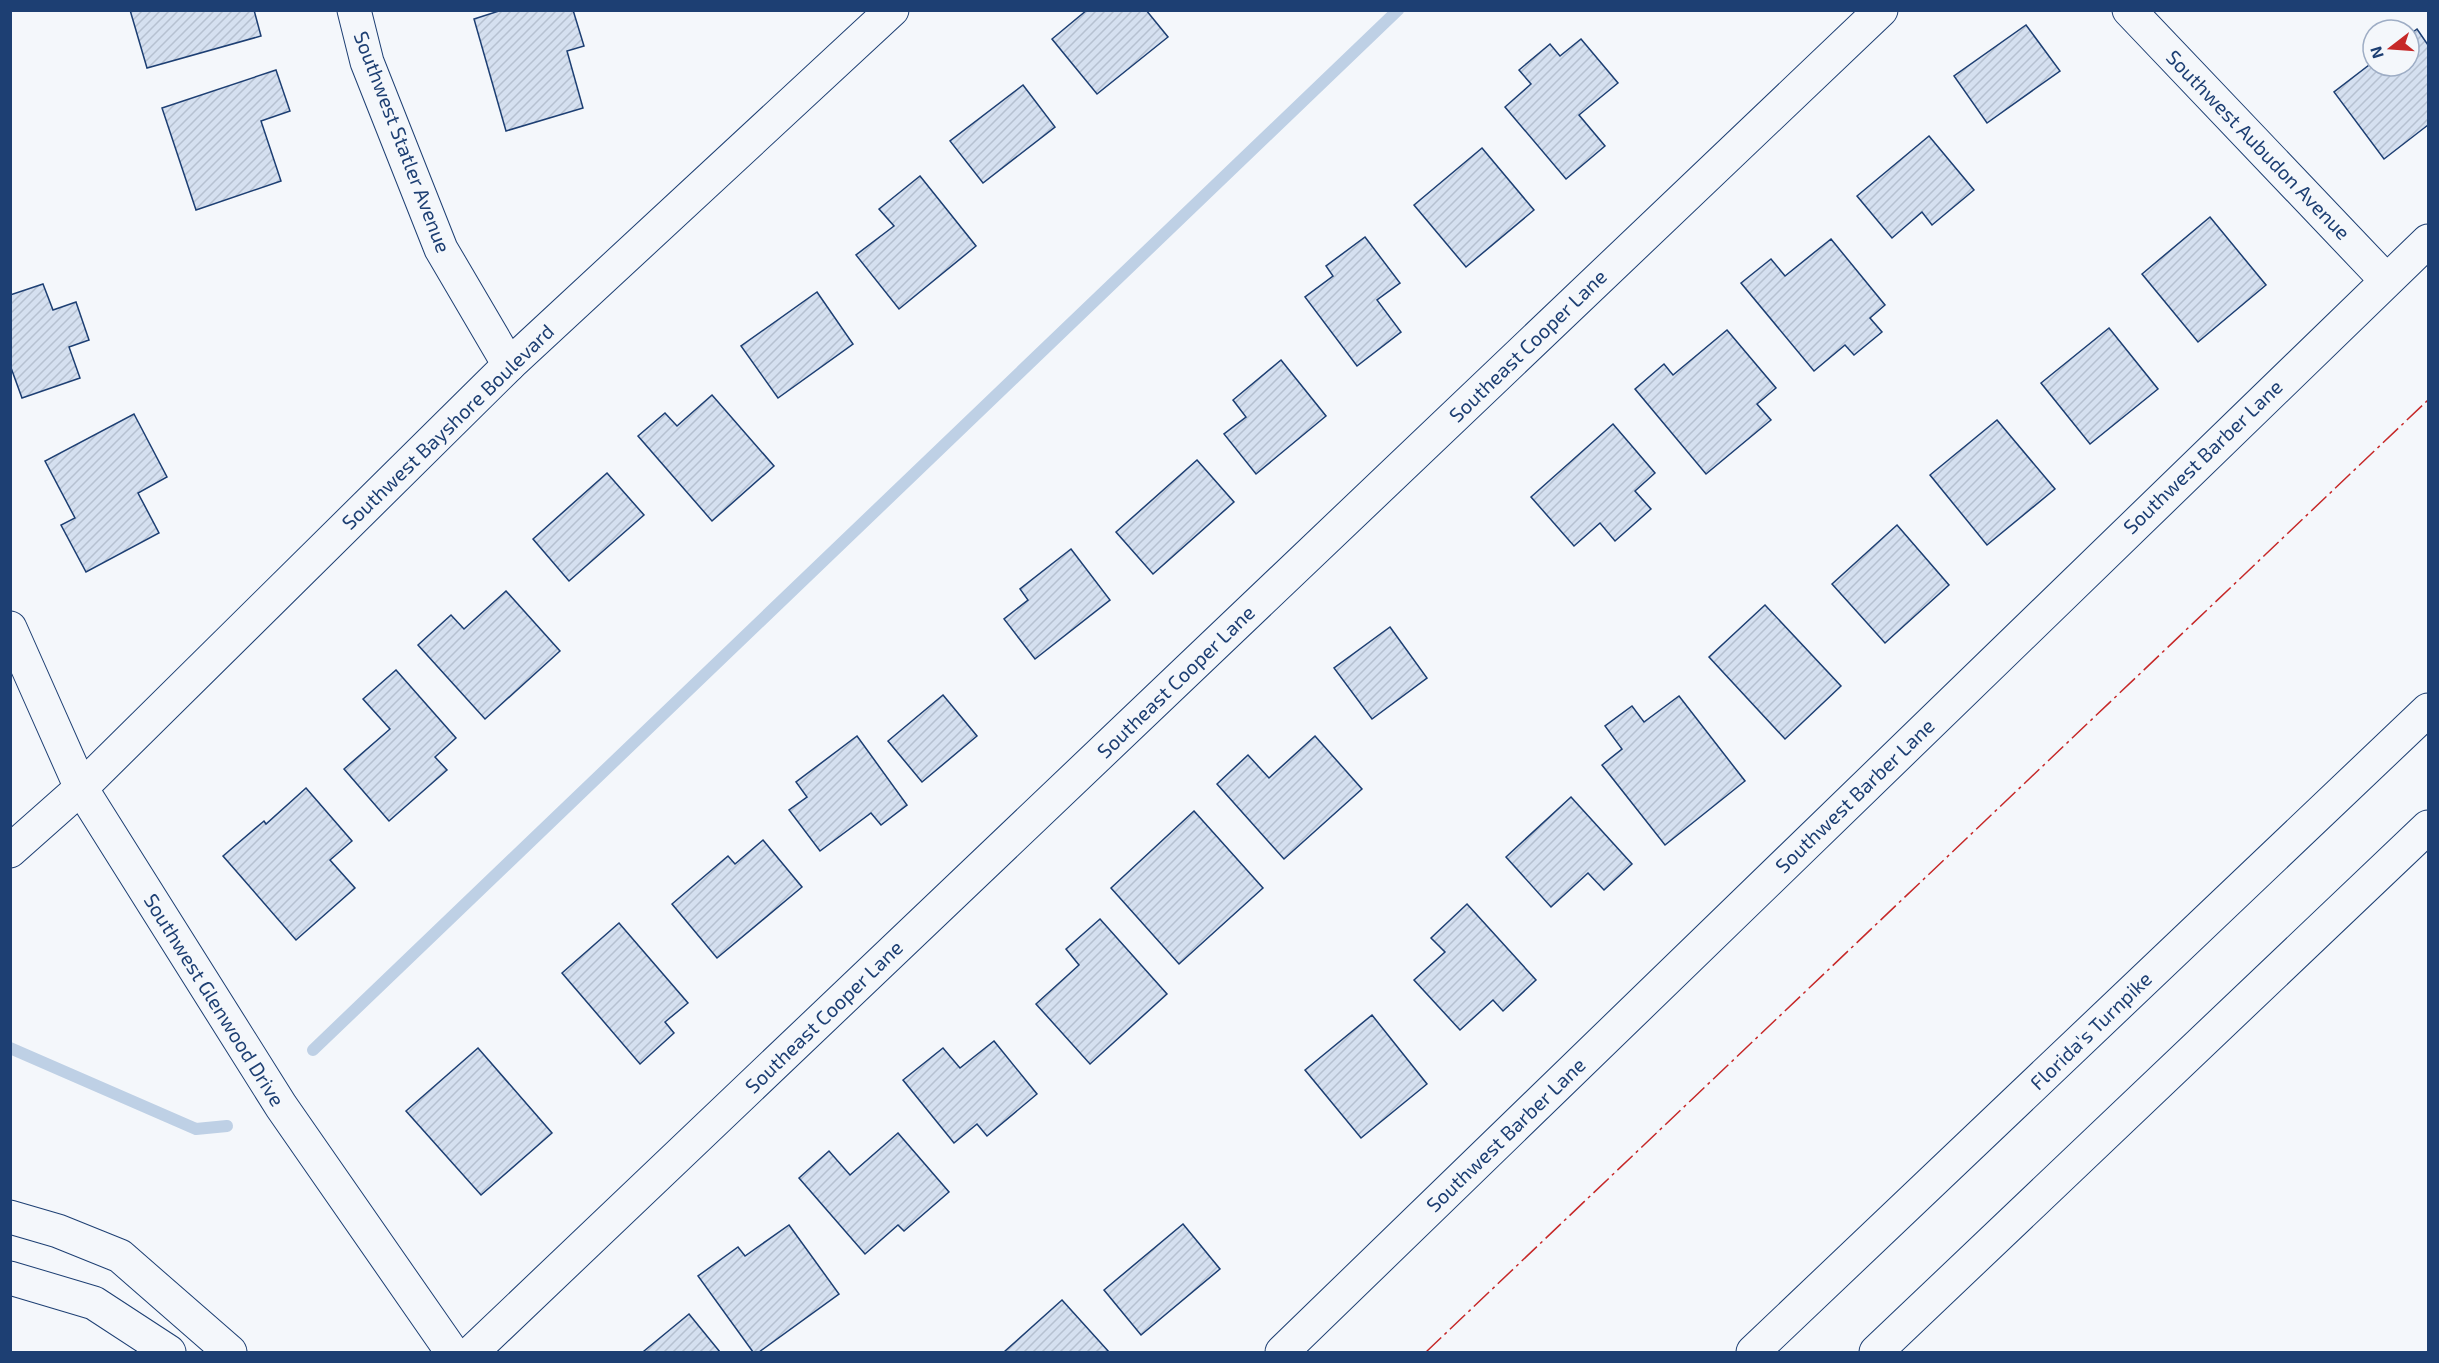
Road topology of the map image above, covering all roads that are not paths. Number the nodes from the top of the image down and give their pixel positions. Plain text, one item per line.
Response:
1 (354, 10) edge
2 (892, 10) edge
3 (1881, 10) edge
4 (2129, 10) edge
5 (2428, 241) edge
6 (2386, 280) junction
7 (509, 365) junction
8 (10, 628) edge
9 (2428, 710) edge
10 (81, 788) junction
11 (2428, 827) edge
12 (10, 851) edge
13 (10, 1217) edge
14 (10, 1278) edge
15 (169, 1353) edge
16 (230, 1353) edge
17 (453, 1353) edge
18 (472, 1353) edge
19 (1282, 1353) edge
20 (1753, 1353) edge
21 (1876, 1353) edge

1 - 7 main road, Southwest Statler Avenue
2 - 7 main road, Southwest Bayshore Boulevard
3 - 18 main road, Southeast Cooper Lane
4 - 6 main road, Southwest Aubudon Avenue
5 - 6 main road, Southwest Barber Lane
6 - 19 main road, Southwest Barber Lane
7 - 10 main road, Southwest Bayshore Boulevard
8 - 10 main road, Southwest Glenwood Drive
9 - 20 main road, Florida's Turnpike
10 - 12 main road, Southwest Bayshore Boulevard
10 - 17 main road, Southwest Glenwood Drive
11 - 21 main road
13 - 16 main road
14 - 15 main road

